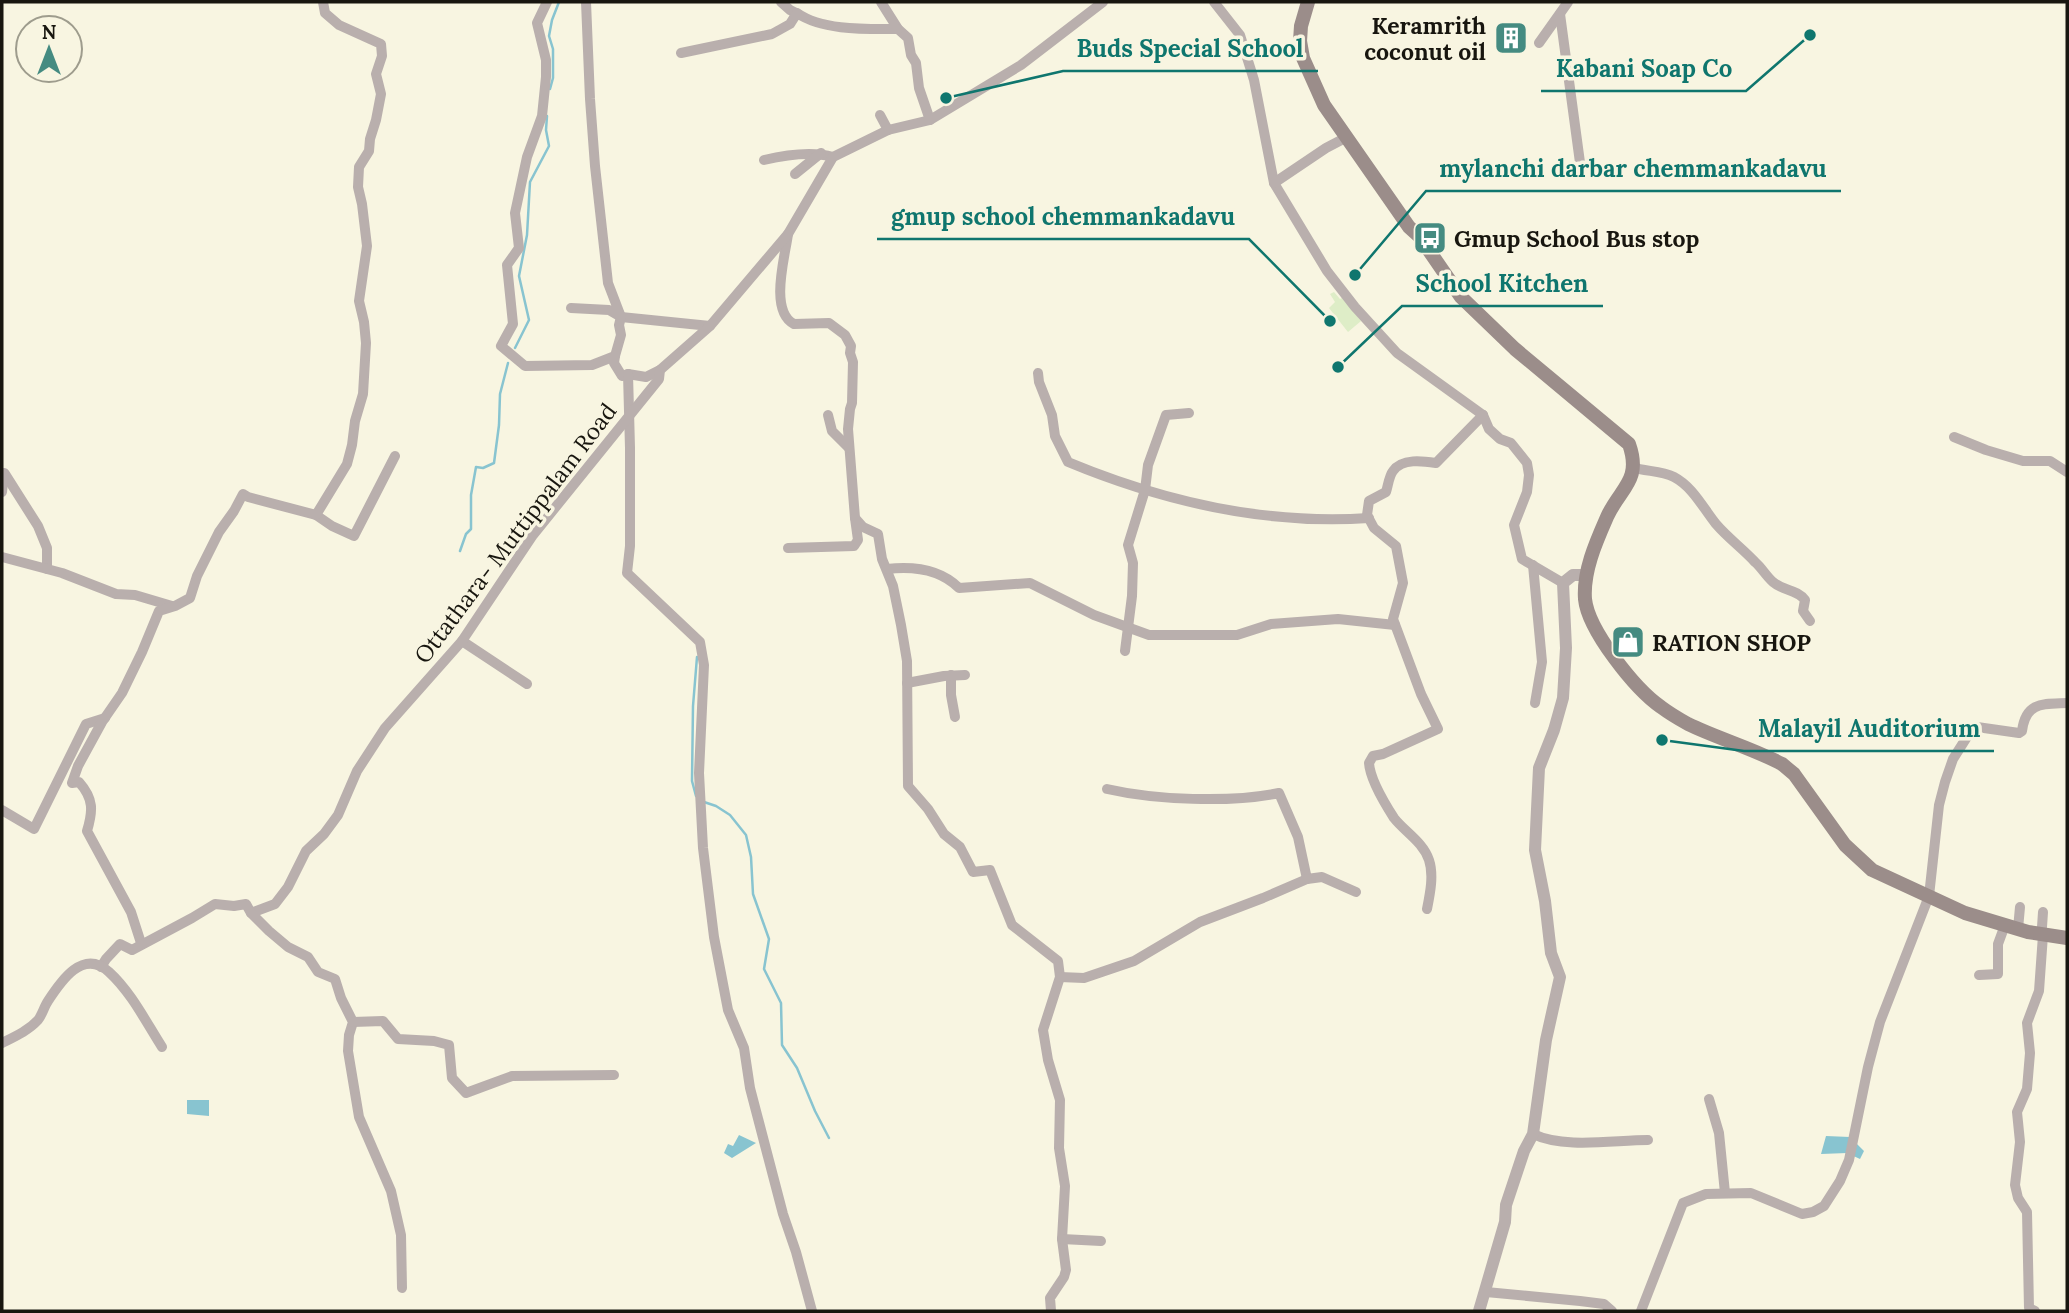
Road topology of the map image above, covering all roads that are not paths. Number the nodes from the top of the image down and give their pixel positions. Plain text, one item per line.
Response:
1 (323, 2) edge
2 (547, 2) edge
3 (586, 2) edge
4 (781, 2) edge
5 (881, 2) edge
6 (1102, 2) edge
7 (1214, 2) edge
8 (1308, 2) edge
9 (1568, 2) edge
10 (795, 13) junction
11 (1560, 14) junction
12 (898, 29) junction
13 (1539, 43) dead end
14 (681, 53) dead end
15 (880, 115) dead end
16 (930, 120) junction
17 (888, 130) junction
18 (1347, 137) junction
19 (821, 153) junction
20 (833, 157) junction
21 (764, 160) dead end
22 (1581, 170) dead end
23 (795, 174) dead end
24 (1274, 183) junction
25 (788, 234) junction
26 (571, 308) dead end
27 (621, 317) junction
28 (710, 326) junction
29 (615, 356) junction
30 (660, 370) junction
31 (1038, 373) dead end
32 (628, 374) junction
33 (1189, 413) dead end
34 (630, 414) junction
35 (828, 415) dead end
36 (1483, 415) junction
37 (1954, 437) dead end
38 (849, 447) junction
39 (395, 456) dead end
40 (1632, 467) junction
41 (3, 472) edge
42 (2067, 472) edge
43 (1145, 490) junction
44 (2, 492) edge
45 (316, 515) junction
46 (855, 518) junction
47 (1369, 518) junction
48 (788, 548) dead end
49 (2, 557) edge
50 (1533, 565) junction
51 (47, 569) junction
52 (887, 569) junction
53 (1587, 575) junction
54 (1563, 583) junction
55 (175, 606) junction
56 (1810, 621) dead end
57 (1395, 625) junction
58 (1127, 627) junction
59 (461, 641) junction
60 (1125, 651) dead end
61 (965, 675) dead end
62 (951, 676) junction
63 (907, 683) junction
64 (527, 684) dead end
65 (1535, 703) dead end
66 (2067, 703) edge
67 (955, 717) dead end
68 (105, 718) junction
69 (1107, 789) dead end
70 (2, 810) edge
71 (1307, 879) junction
72 (1356, 892) dead end
73 (1928, 896) junction
74 (2020, 907) dead end
75 (1427, 909) dead end
76 (2043, 912) dead end
77 (251, 913) junction
78 (2011, 927) junction
79 (2041, 934) junction
80 (2067, 938) edge
81 (141, 943) dead end
82 (101, 967) junction
83 (1979, 975) dead end
84 (1060, 977) junction
85 (353, 1022) junction
86 (2, 1044) edge
87 (162, 1047) dead end
88 (614, 1075) dead end
89 (1709, 1099) dead end
90 (1533, 1134) junction
91 (1648, 1140) dead end
92 (1725, 1194) junction
93 (1062, 1238) junction
94 (1101, 1241) dead end
95 (402, 1288) dead end
96 (1486, 1292) junction
97 (812, 1311) edge
98 (1051, 1311) edge
99 (1479, 1311) edge
100 (1612, 1311) edge
101 (1642, 1311) edge
102 (2035, 1311) edge

1 - 45 street
2 - 29 street
3 - 27 street
4 - 10 street
5 - 12 street
6 - 16 street
7 - 24 street
8 - 18 main road
9 - 11 street
10 - 12 street
10 - 14 street
11 - 13 street
11 - 22 street
12 - 16 street
15 - 17 street
16 - 17 street
17 - 20 street
18 - 24 street
18 - 40 main road
19 - 20 street
19 - 21 street
19 - 23 street
20 - 25 street, Ottathara- Muttippalam Road
24 - 36 street
25 - 28 street, Ottathara- Muttippalam Road
25 - 38 street
26 - 27 street
27 - 28 street
27 - 29 street
28 - 30 street, Ottathara- Muttippalam Road
29 - 32 street
30 - 32 street
30 - 34 street, Ottathara- Muttippalam Road
31 - 43 street
32 - 34 street
33 - 43 street
34 - 59 street, Ottathara- Muttippalam Road
34 - 97 street
35 - 38 street
36 - 47 street
36 - 50 street
37 - 42 street
38 - 46 street
39 - 45 street
40 - 53 main road
40 - 56 street
41 - 44 street
41 - 51 street
43 - 47 street
43 - 58 street
45 - 55 street
46 - 48 street
46 - 52 street
47 - 57 street
49 - 51 street
50 - 54 street
50 - 65 street
51 - 55 street
52 - 58 street
52 - 63 street
53 - 54 street
53 - 73 main road
54 - 90 street
55 - 68 street
57 - 58 street
57 - 75 street
58 - 60 street
59 - 64 street
59 - 77 street, Ottathara- Muttippalam Road
61 - 62 street
62 - 63 street
62 - 67 street
63 - 84 street
66 - 73 street
68 - 70 street
68 - 81 street
69 - 71 street
71 - 72 street
71 - 84 street
73 - 78 main road
73 - 92 street
74 - 78 street
76 - 79 street
77 - 82 street
77 - 85 street
78 - 79 main road
78 - 83 street
79 - 80 main road
79 - 102 street
82 - 86 street
82 - 87 street
84 - 93 street
85 - 88 street
85 - 95 street
89 - 92 street
90 - 91 street
90 - 96 street
92 - 101 street
93 - 94 street
93 - 98 street
96 - 99 street
96 - 100 street

